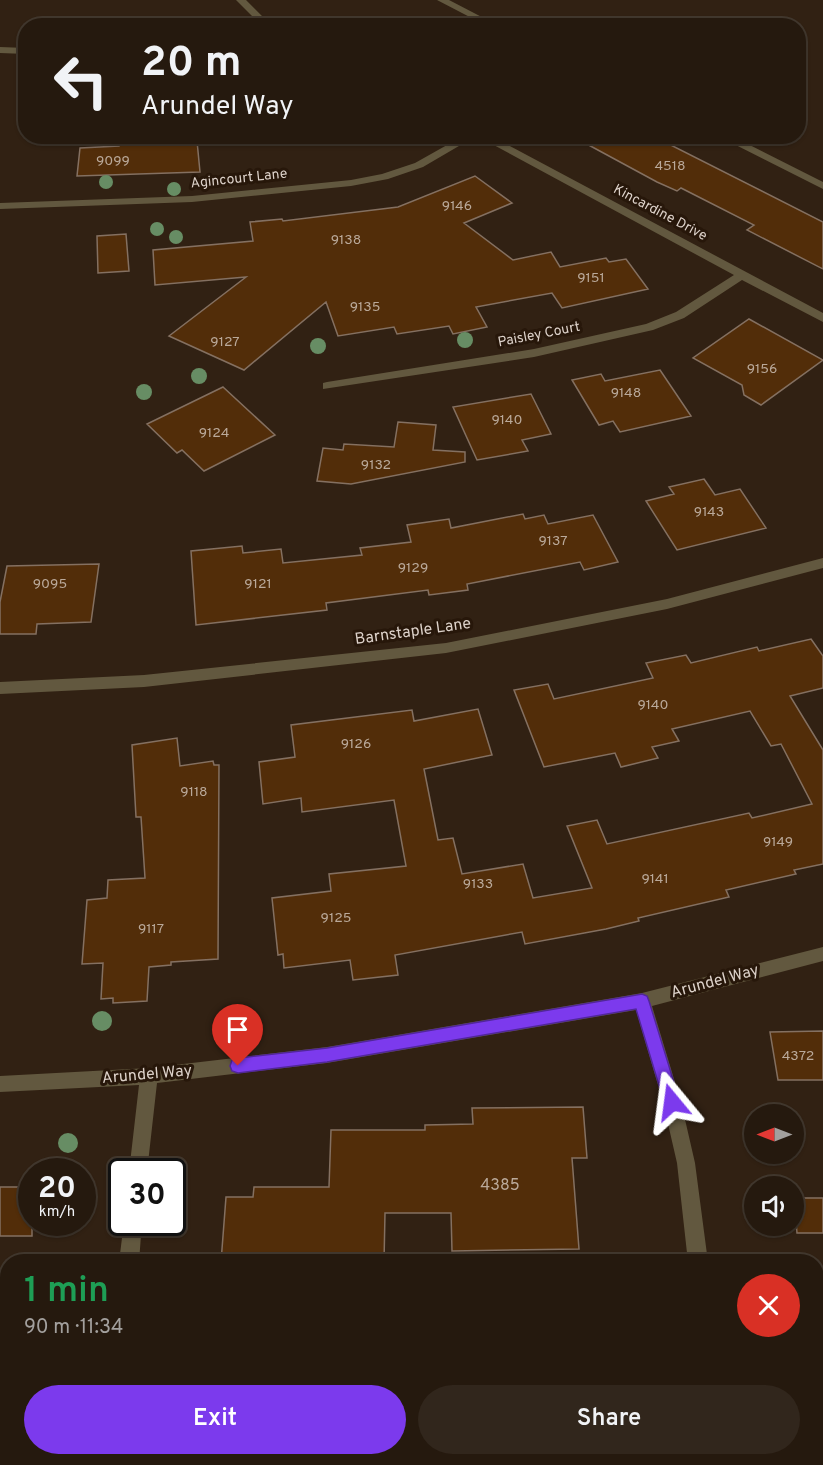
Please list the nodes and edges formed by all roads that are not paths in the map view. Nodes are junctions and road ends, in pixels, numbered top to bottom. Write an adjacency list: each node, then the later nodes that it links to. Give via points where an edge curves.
1 (241, 0): 3 (street)
2 (442, 0): 4 (street)
3 (259, 18)
4 (479, 18)
5 (0, 50): 6 (street)
6 (18, 51)
7 (457, 144): 11 (street, Agincourt Lane, via 419,165 351,183 192,200)
8 (497, 144): 12 (street, Kincardine Drive)
9 (739, 144): 10 (street)
10 (823, 186)
11 (0, 206)
12 (743, 274): 13 (street, Kincardine Drive); 14 (street, Paisley Court, via 680,315 649,327 534,353)
13 (823, 318)
14 (327, 386)
15 (823, 563): 16 (street, Barnstaple Lane, via 667,604 446,648 144,681)
16 (0, 688)
17 (823, 954): 18 (street, Arundel Way)
18 (642, 1001): 19 (street, Arundel Way, via 327,1055); 24 (street, via 686,1163)
19 (149, 1076): 20 (street, Arundel Way); 21 (street)
20 (0, 1084)
21 (140, 1158)
22 (132, 1236): 23 (street)
23 (130, 1254)
24 (697, 1254)

